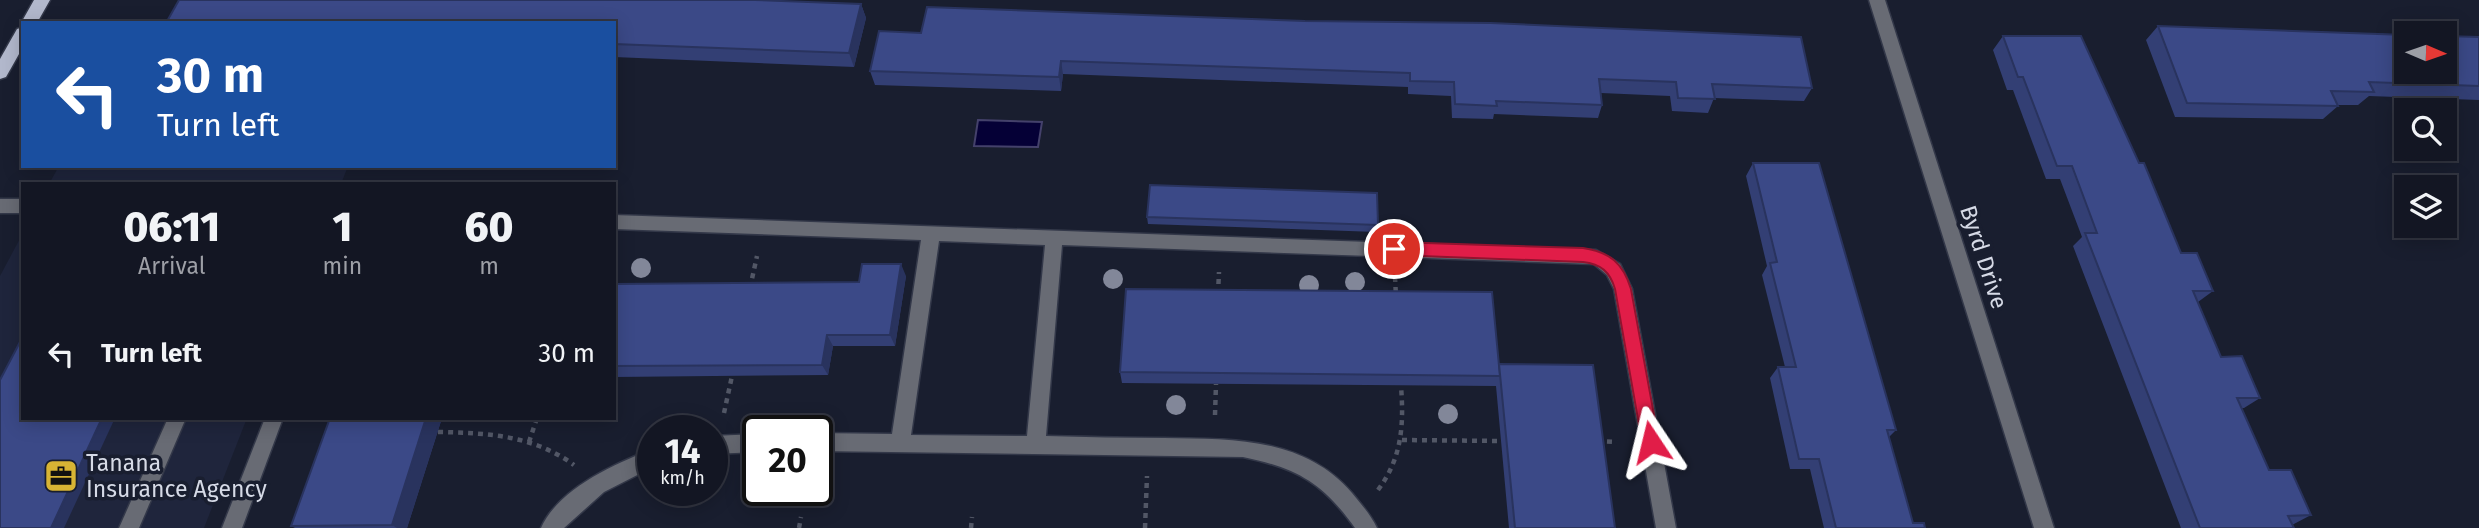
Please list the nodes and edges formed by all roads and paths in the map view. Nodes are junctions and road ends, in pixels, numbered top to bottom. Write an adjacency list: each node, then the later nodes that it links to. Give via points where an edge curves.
1 (42, 0): 3 (main road)
2 (1877, 0): 48 (street, Byrd Drive)
3 (30, 21)
4 (21, 36): 5 (main road)
5 (0, 73)
6 (0, 206): 7 (street)
7 (21, 206)
8 (616, 222): 9 (street)
9 (931, 233): 10 (street); 32 (street)
10 (1054, 237): 33 (street); 47 (street, via 1596,257 1618,274 1623,289)
11 (758, 248): 14 (path)
12 (1219, 267): 15 (path)
13 (1395, 276): 16 (path)
14 (749, 294)
15 (1218, 301)
16 (1396, 303)
17 (732, 376): 20 (path)
18 (1216, 384): 21 (path)
19 (1401, 386): 26 (path)
20 (724, 415)
21 (1215, 415)
22 (176, 420): 40 (street)
23 (273, 420): 41 (street)
24 (536, 420): 28 (path)
25 (438, 432): 28 (path, via 476,432)
26 (1402, 440): 30 (path); 37 (path, via 1397,462)
27 (1596, 441): 31 (path)
28 (529, 442): 35 (path, via 566,458)
29 (833, 442): 32 (street)
30 (1502, 442)
31 (1617, 442)
32 (900, 444): 33 (street)
33 (1036, 446): 46 (street, via 1201,446 1284,455 1314,470 1342,494)
34 (637, 464): 42 (street, via 593,487)
35 (579, 470)
36 (1147, 476): 45 (path)
37 (1376, 492)
38 (801, 517): 43 (path)
39 (972, 517): 44 (path)
40 (129, 528)
41 (232, 528)
42 (551, 528)
43 (799, 528)
44 (971, 528)
45 (1145, 528)
46 (1367, 528)
47 (1666, 528)
48 (2044, 528)

